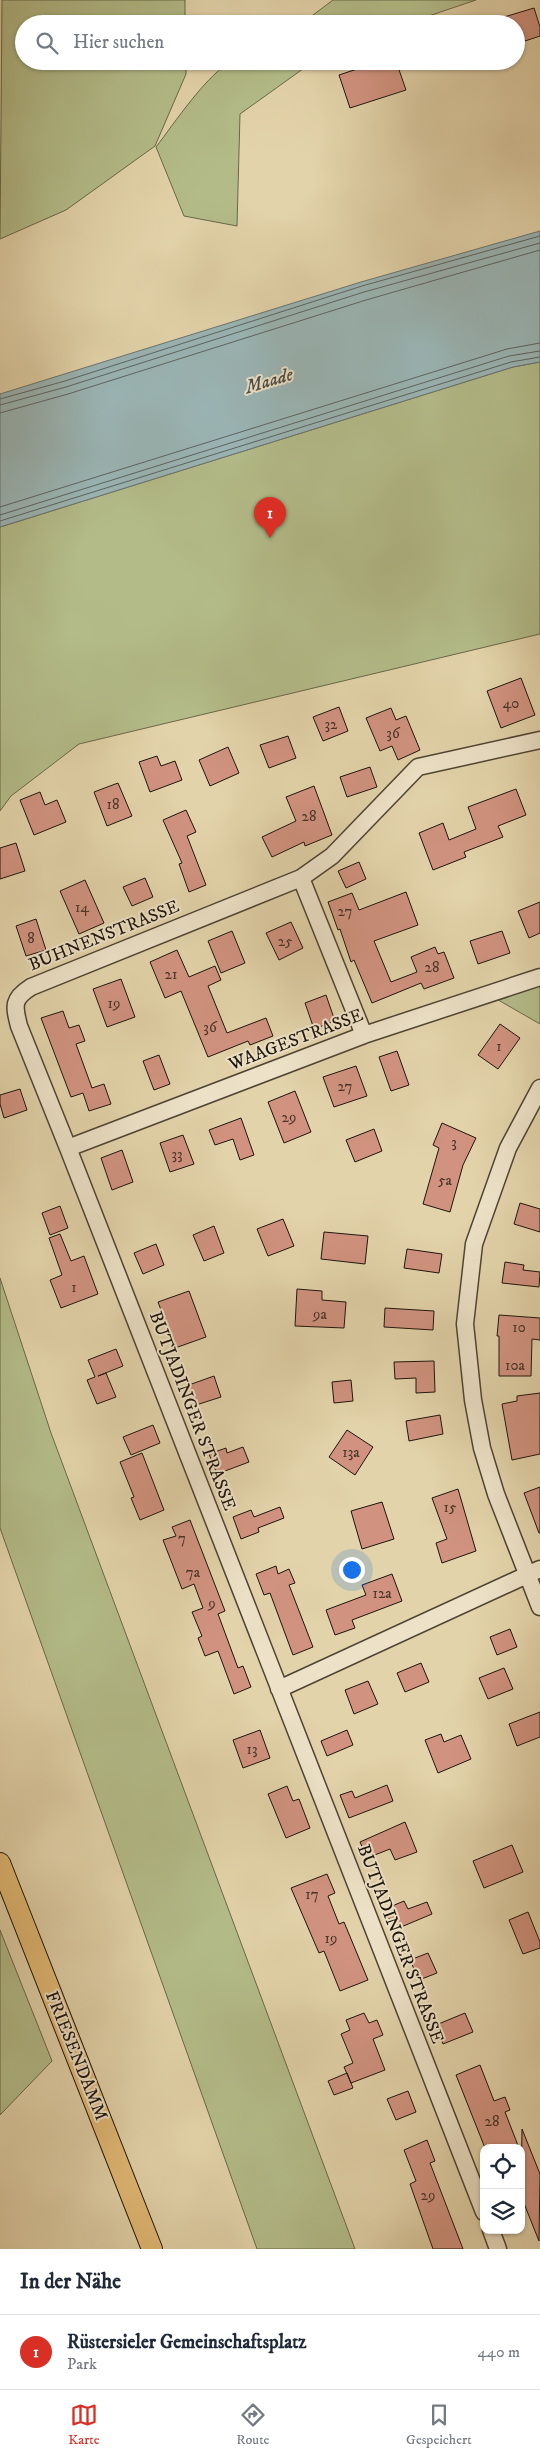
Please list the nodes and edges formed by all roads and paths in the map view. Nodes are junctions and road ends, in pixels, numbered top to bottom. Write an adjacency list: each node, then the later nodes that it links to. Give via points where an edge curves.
1 (540, 740): 2 (street, BUHNENSTRASSE, via 418,767 332,856)
2 (301, 878): 4 (street); 6 (street, BUHNENSTRASSE, via 20,994 14,1006 18,1026)
3 (540, 977): 4 (street, WAAGESTRASSE)
4 (364, 1035): 6 (street, WAAGESTRASSE)
5 (540, 1088): 7 (street, via 508,1148 474,1244 465,1324 482,1448)
6 (68, 1148): 9 (street, BUTJADINGER STRASSE)
7 (533, 1572): 8 (street); 9 (street)
8 (540, 1608)
9 (278, 1689): 11 (street, BUTJADINGER STRASSE)
10 (0, 1863): 13 (main road, FRIESENDAMM)
11 (480, 2202)
12 (492, 2234): 14 (street)
13 (152, 2249)
14 (498, 2249)

